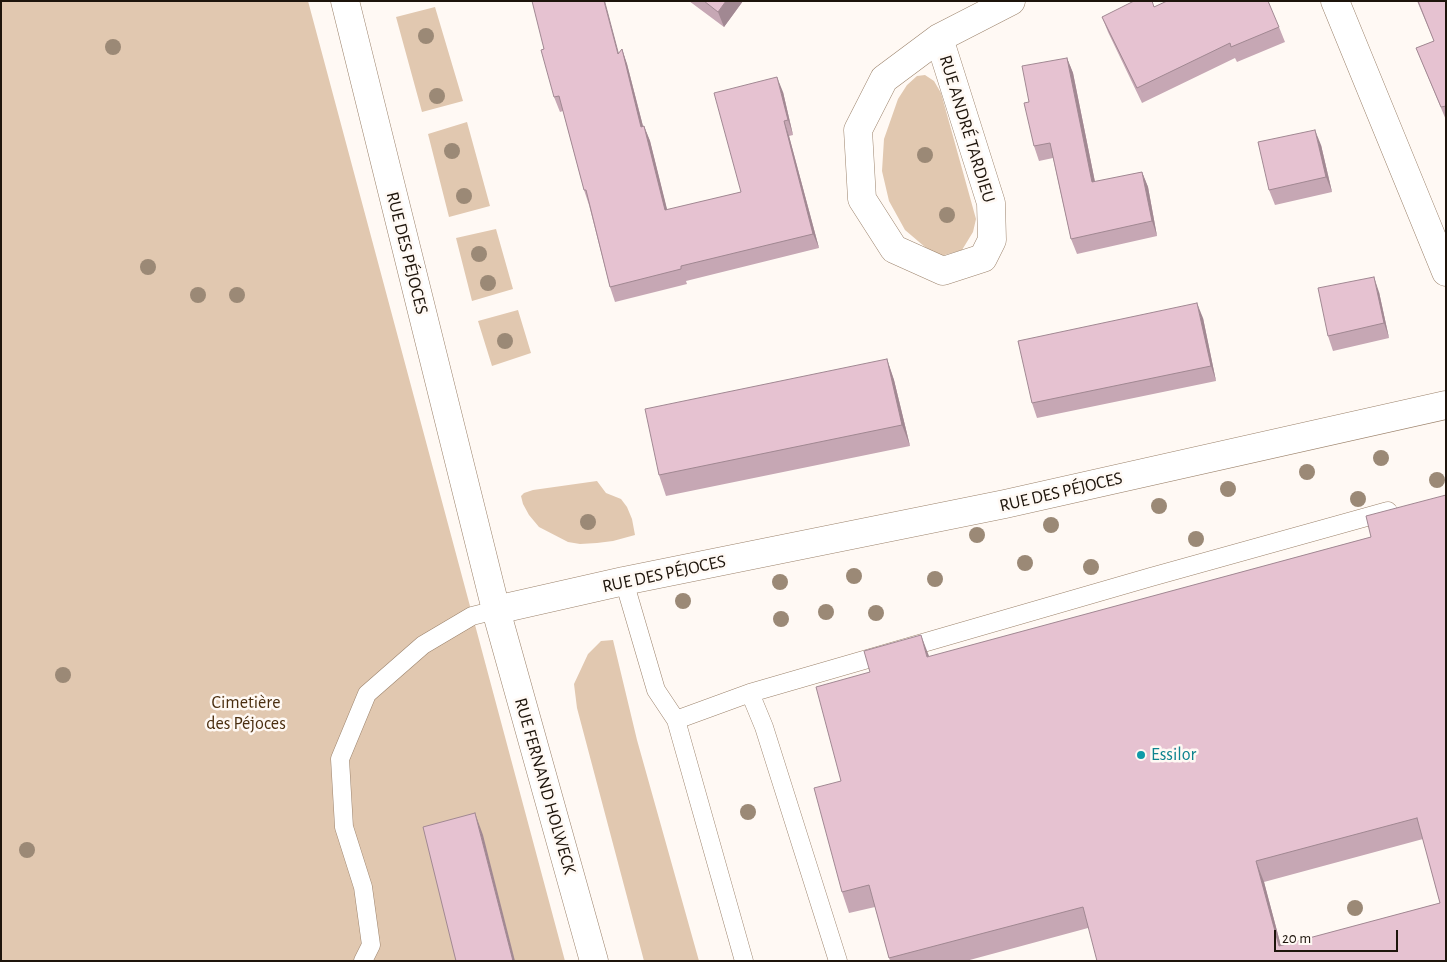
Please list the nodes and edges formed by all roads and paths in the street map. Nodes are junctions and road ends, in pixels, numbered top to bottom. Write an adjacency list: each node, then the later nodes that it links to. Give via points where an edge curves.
1 (345, 1): 9 (street, RUE DES PÉJOCES)
2 (1011, 1): 4 (street, RUE ANDRÉ TARDIEU)
3 (1335, 1): 5 (street)
4 (939, 38): 4 (street, RUE ANDRÉ TARDIEU, via 884,79 858,130 862,199 894,249 942,271 983,258 992,240 992,231 991,203)
5 (1446, 272)
6 (1446, 405): 8 (street, RUE DES PÉJOCES, via 1005,504)
7 (1405, 506): 10 (lane)
8 (624, 581): 9 (street, RUE DES PÉJOCES); 11 (lane, via 656,690)
9 (496, 610): 12 (lane, via 472,616 423,644 367,694 340,759 344,827 363,887 370,945); 13 (street, RUE FERNAND HOLWECK)
10 (750, 693): 11 (lane); 15 (lane, via 764,727)
11 (676, 720): 14 (lane)
12 (363, 961)
13 (594, 961)
14 (744, 961)
15 (838, 961)

